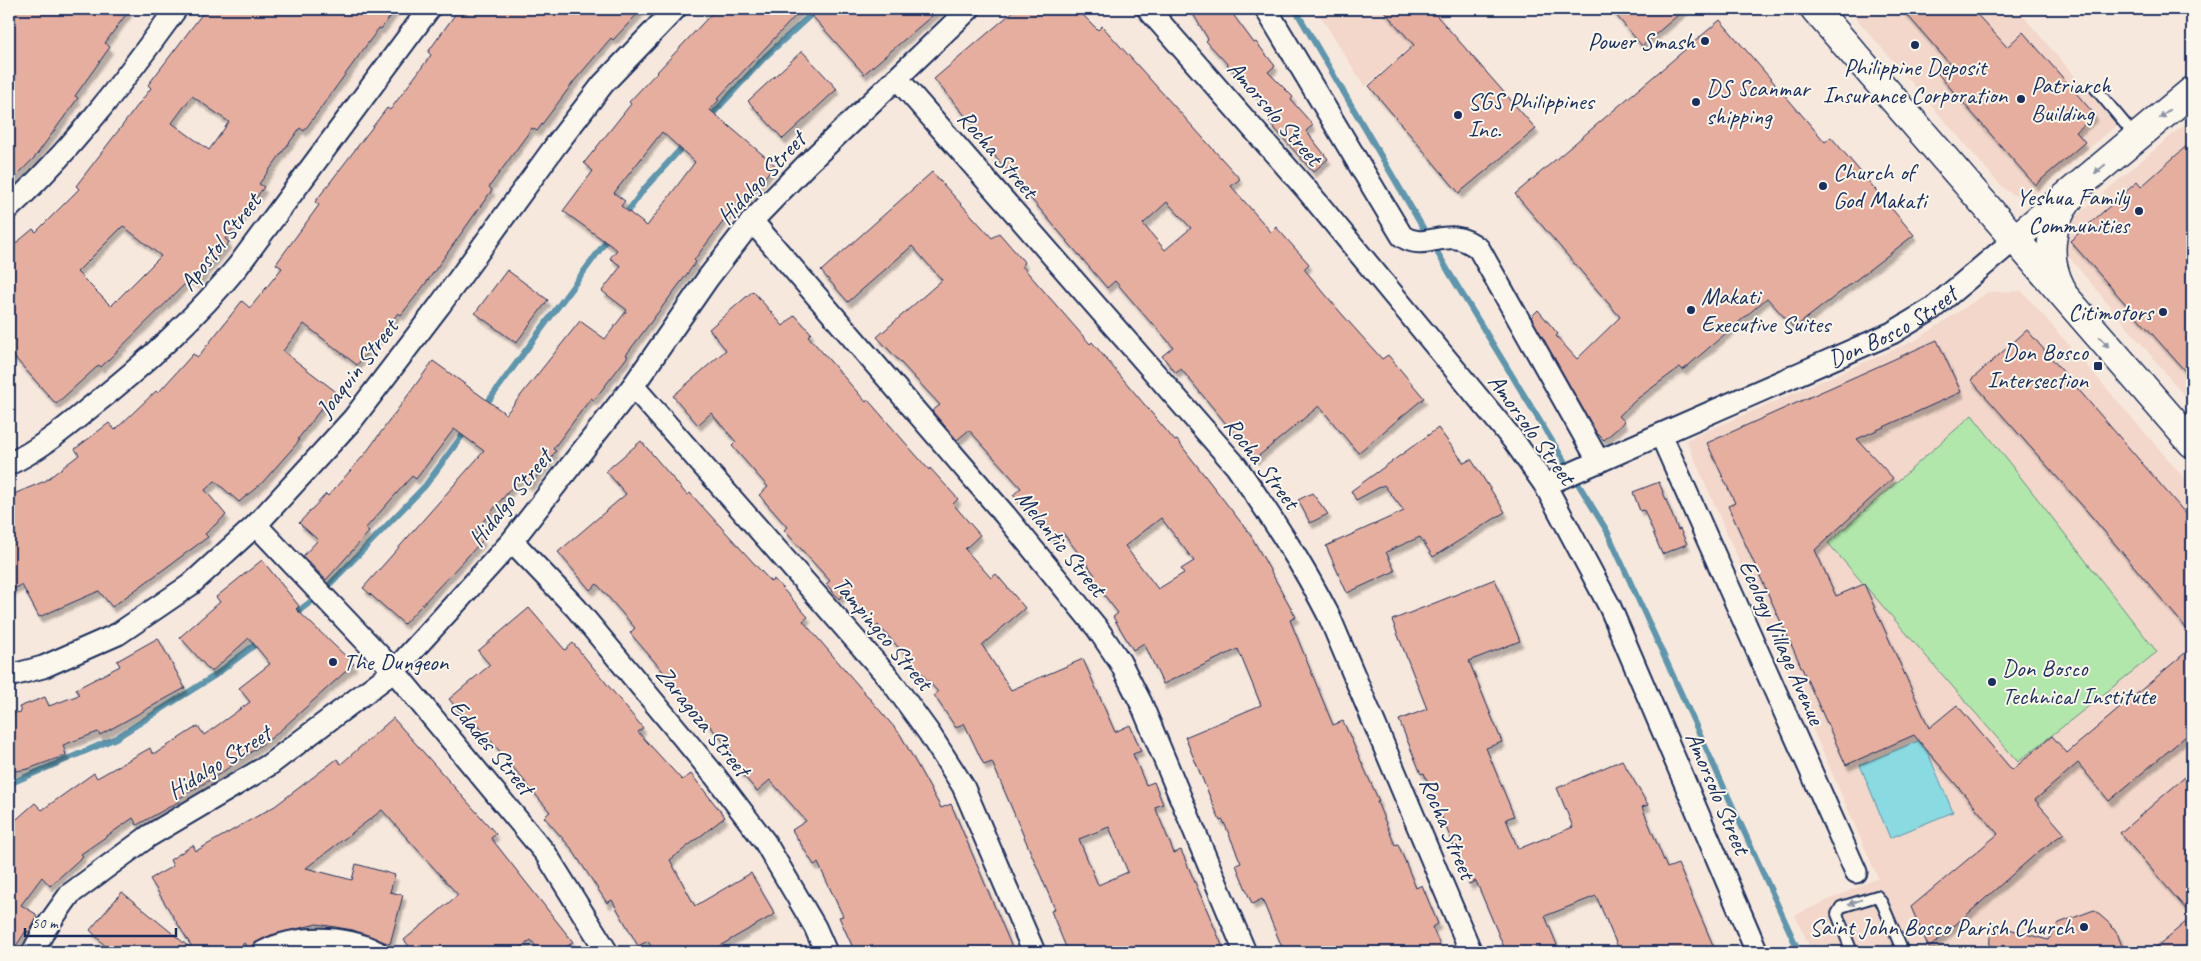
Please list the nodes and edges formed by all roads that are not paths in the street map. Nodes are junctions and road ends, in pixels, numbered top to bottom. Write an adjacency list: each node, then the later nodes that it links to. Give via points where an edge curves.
1 (176, 9): 13 (street, via 81,132)
2 (429, 9): 21 (street, Apostol Street, via 210,300 149,361 59,433)
3 (675, 9): 23 (street, Joaquin Street, via 603,84 353,419)
4 (969, 9): 8 (street, Hidalgo Street)
5 (1148, 9): 22 (street, Amorsolo Street, via 1312,197 1514,441)
6 (1266, 9): 20 (street, via 1402,236 1417,242 1454,236 1479,249)
7 (1815, 9): 15 (main road)
8 (897, 78): 14 (street, Hidalgo Street); 35 (street, Rocha Street, via 1236,466 1269,513 1329,616)
9 (2095, 88): 11 (lane)
10 (2192, 91): 11 (main road, Don Bosco Street, one-way to 11)
11 (2137, 138): 12 (main road, Don Bosco Street, one-way to 12)
12 (2076, 190): 15 (main road, Don Bosco Street); 16 (main road, via 2055,223 2051,242 2052,262)
13 (9, 208)
14 (752, 220): 17 (street, Hidalgo Street); 34 (street, Melantic Street, via 1005,515 1097,628 1120,662 1142,703)
15 (2015, 239): 16 (main road); 18 (street, Don Bosco Street, via 1932,309 1892,333)
16 (2066, 298): 19 (main road, one-way to 19)
17 (633, 386): 24 (street, Hidalgo Street); 33 (street, Tampingco Street, via 889,678 930,733 963,786)
18 (1661, 435): 20 (street, Don Bosco Street); 27 (street, Ecology Village Avenue)
19 (2192, 443)
20 (1599, 462): 22 (street, Don Bosco Street)
21 (9, 464)
22 (1544, 485): 36 (street, Amorsolo Street, via 1610,607)
23 (256, 525): 25 (street, Edades Street); 26 (street, Joaquin Street, via 190,585 118,634 43,667)
24 (512, 541): 25 (street, Hidalgo Street); 32 (street, Zaragoza Street, via 576,608 760,834 815,927)
25 (394, 671): 28 (street, Hidalgo Street, via 269,765 149,836 84,883 70,894); 31 (street, Edades Street, via 546,854)
26 (9, 676)
27 (1856, 872)
28 (33, 952)
29 (263, 952): 30 (street, via 320,938 364,946)
30 (377, 952)
31 (607, 952)
32 (826, 952)
33 (1034, 952)
34 (1245, 952)
35 (1471, 952)
36 (1756, 952)
37 (1852, 952): 38 (lane, one-way to 37, via 1877,896 1841,907 1837,914)
38 (1903, 952)

